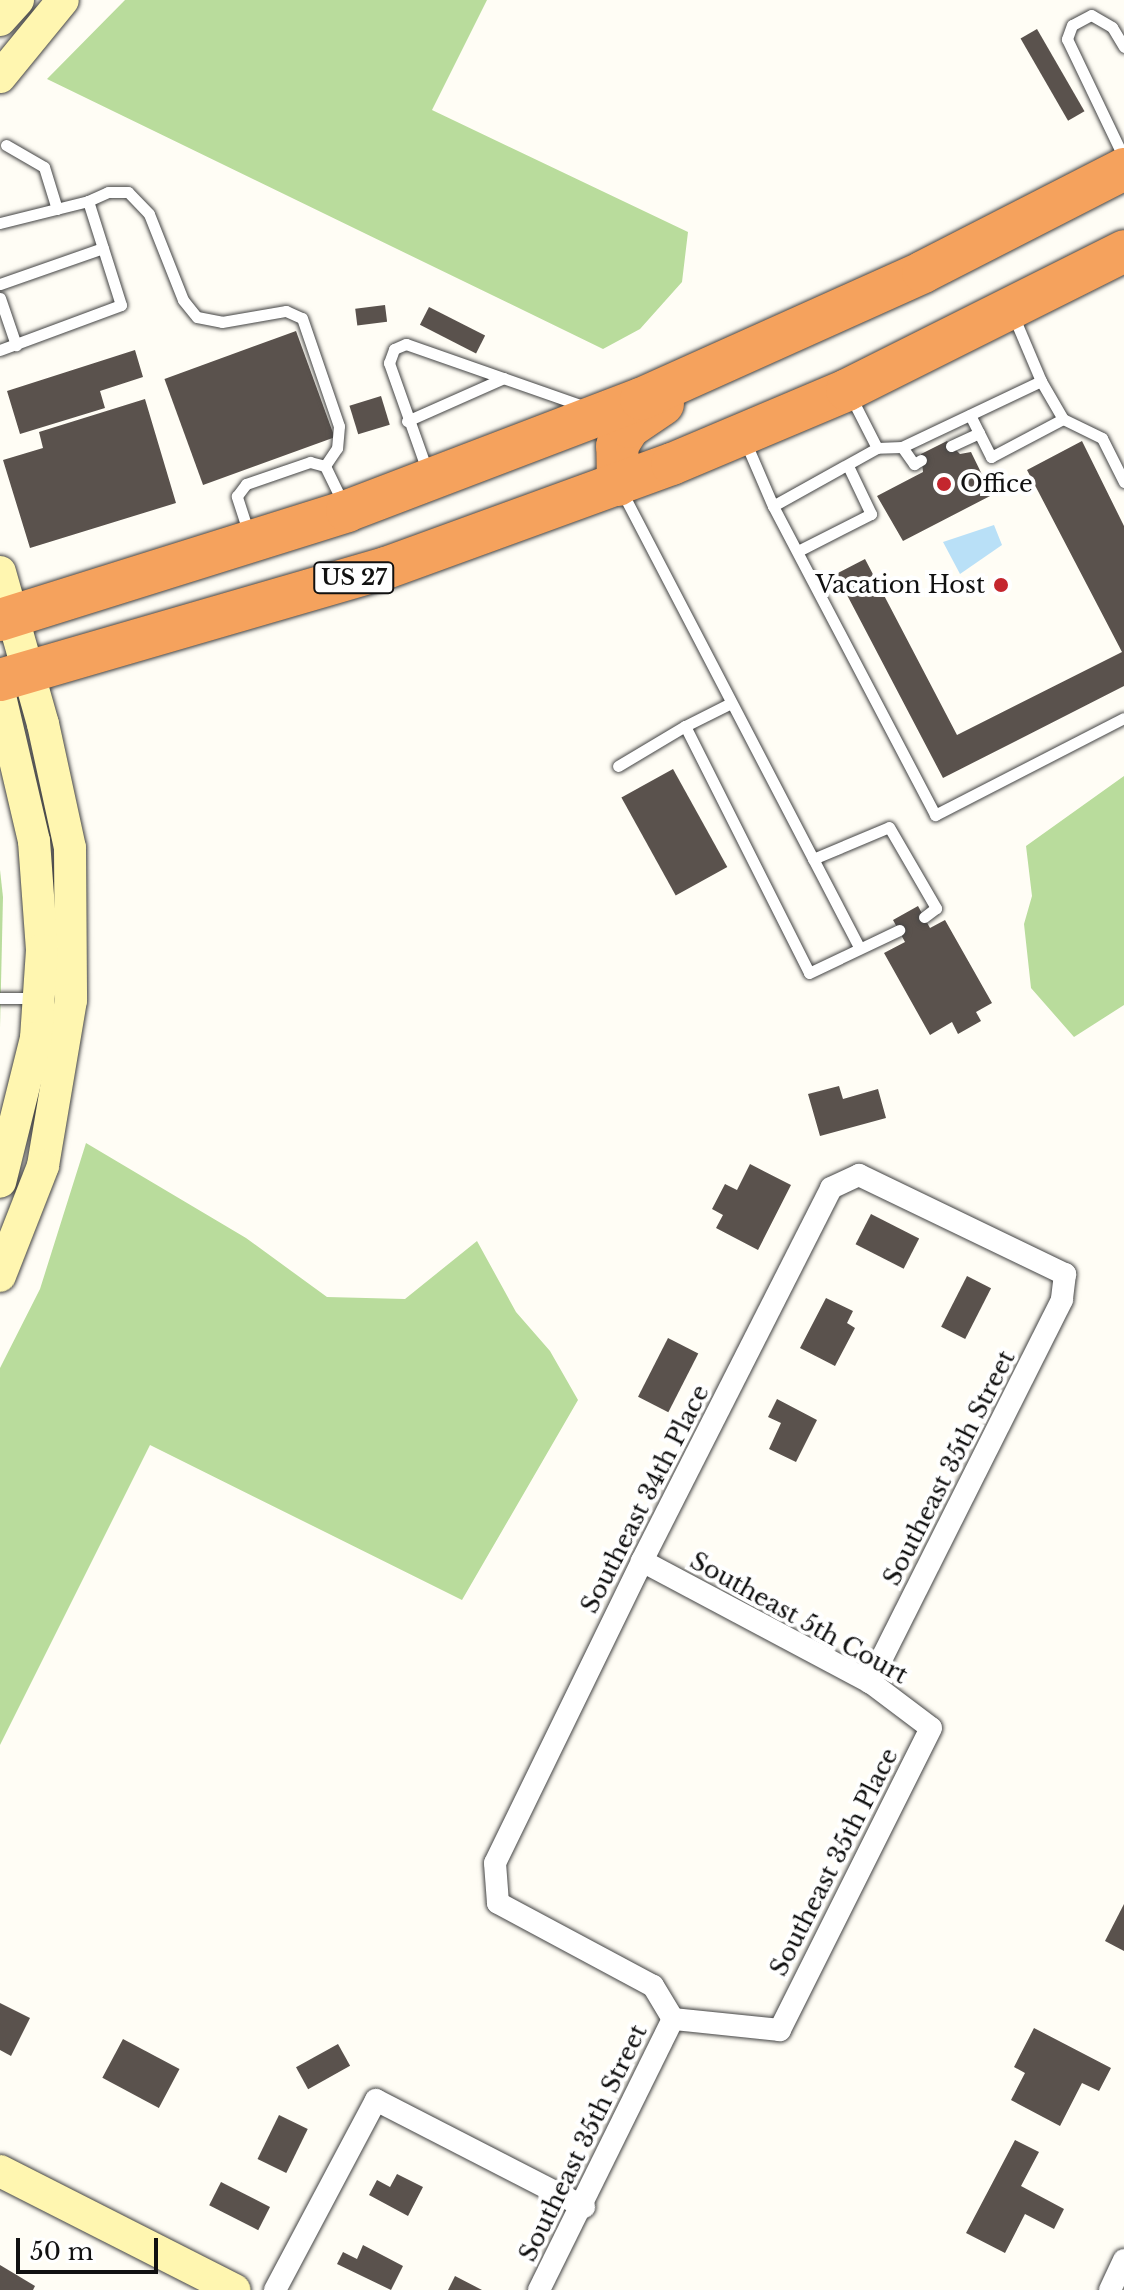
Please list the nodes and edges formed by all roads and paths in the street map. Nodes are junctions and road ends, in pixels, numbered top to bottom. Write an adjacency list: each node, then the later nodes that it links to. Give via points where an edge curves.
1 (18, 0): 3 (main road)
2 (63, 0): 5 (main road)
3 (0, 20)
4 (1124, 47): 7 (lane, via 1112,27 1091,15 1072,25 1067,39)
5 (0, 77)
6 (6, 145): 10 (lane, via 44,167)
7 (1124, 158)
8 (1124, 169): 18 (highway)
9 (88, 201): 10 (lane); 12 (lane); 33 (lane, via 108,192 128,192 149,214 183,300 197,317 222,322 286,311 302,318 339,426 337,448)
10 (57, 209): 11 (lane)
11 (0, 223)
12 (103, 248): 14 (lane); 17 (lane, via 121,305)
13 (1124, 251): 16 (highway, US 27)
14 (0, 284)
15 (0, 298): 17 (lane)
16 (1011, 310): 21 (lane); 22 (highway, US 27)
17 (16, 345): 19 (lane)
18 (763, 346): 23 (highway); 37 (highway, via 717,381 656,407 629,427 617,446)
19 (0, 350)
20 (504, 378): 23 (lane); 26 (lane); 26 (lane, via 406,344 394,349 389,363)
21 (1041, 381): 24 (lane); 25 (lane)
22 (847, 390): 28 (highway, US 27); 31 (lane)
23 (604, 414): 35 (highway)
24 (970, 415): 27 (lane); 30 (lane)
25 (1063, 419): 27 (lane, via 991,457); 36 (lane, via 1102,438)
26 (407, 421): 35 (lane)
27 (979, 433): 29 (lane)
28 (742, 435): 37 (highway, US 27); 38 (lane)
29 (951, 446)
30 (902, 447): 31 (lane); 32 (lane, via 914,464)
31 (877, 448): 34 (lane)
32 (921, 460)
33 (325, 466): 39 (lane); 40 (lane, via 310,462 246,484 237,496)
34 (848, 466): 38 (lane); 41 (lane, via 871,514)
35 (431, 481): 39 (highway)
36 (1124, 482)
37 (618, 485): 44 (highway, US 27, via 372,573); 45 (lane)
38 (773, 506): 41 (lane)
39 (347, 511): 40 (highway)
40 (252, 542): 43 (highway)
41 (798, 551): 46 (lane, via 935,815)
42 (0, 572): 43 (main road)
43 (6, 618): 44 (main road)
44 (10, 683): 54 (main road, via 34,841 42,950); 57 (main road, via 70,848 71,1000 43,1166)
45 (731, 703): 47 (lane); 49 (lane)
46 (1124, 718)
47 (685, 726): 48 (lane); 52 (lane, via 809,973)
48 (618, 766)
49 (813, 859): 50 (lane, via 889,827 936,908); 52 (lane)
50 (924, 917)
51 (899, 930): 52 (lane)
52 (859, 947)
53 (0, 998): 54 (lane)
54 (39, 998): 56 (main road, via 36,1038)
55 (859, 1175): 58 (street, Southeast 34th Place, via 831,1188); 59 (street, Southeast 35th Street, via 1065,1274 1062,1300)
56 (0, 1182)
57 (0, 1276)
58 (642, 1561): 59 (street, Southeast 5th Court); 61 (street, Southeast 34th Place, via 495,1863 498,1903 653,1986)
59 (870, 1682): 60 (street, Southeast 5th Court)
60 (927, 1725): 61 (street, Southeast 35th Place, via 780,2030)
61 (673, 2019): 63 (street, Southeast 35th Street)
62 (0, 2171): 65 (main road)
63 (584, 2207): 66 (street, via 376,2100); 67 (street, Southeast 35th Street)
64 (1124, 2260): 68 (street)
65 (235, 2290)
66 (275, 2290)
67 (539, 2290)
68 (1110, 2290)

